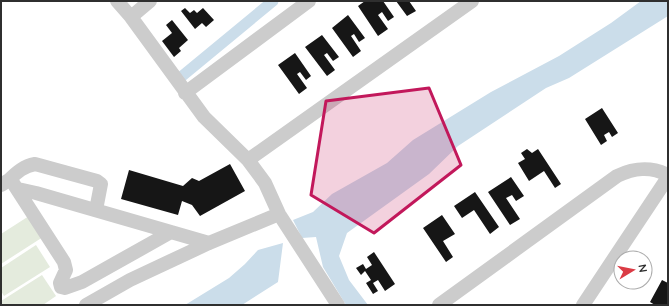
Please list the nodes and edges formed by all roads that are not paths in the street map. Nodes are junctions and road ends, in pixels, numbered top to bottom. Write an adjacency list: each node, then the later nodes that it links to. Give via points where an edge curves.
1 (117, 1): 5 (street)
2 (150, 1): 5 (street)
3 (309, 1): 6 (street)
4 (472, 1): 7 (street)
5 (131, 17): 6 (street)
6 (185, 93): 7 (street, via 204,117)
7 (248, 160): 11 (street, via 265,183)
8 (668, 176): 17 (street, via 657,170 644,168 616,176); 18 (street)
9 (9, 185): 10 (street); 10 (street, via 19,170 35,164 97,181 102,184 102,190); 14 (street, via 64,262 66,270 61,278 61,286 70,288)
10 (96, 210): 12 (street)
11 (279, 214): 13 (street); 16 (street)
12 (171, 232): 13 (street); 14 (street)
13 (209, 243): 15 (street, via 130,280)
14 (82, 282): 15 (street)
15 (89, 303)
16 (338, 305)
17 (439, 305)
18 (583, 305)

